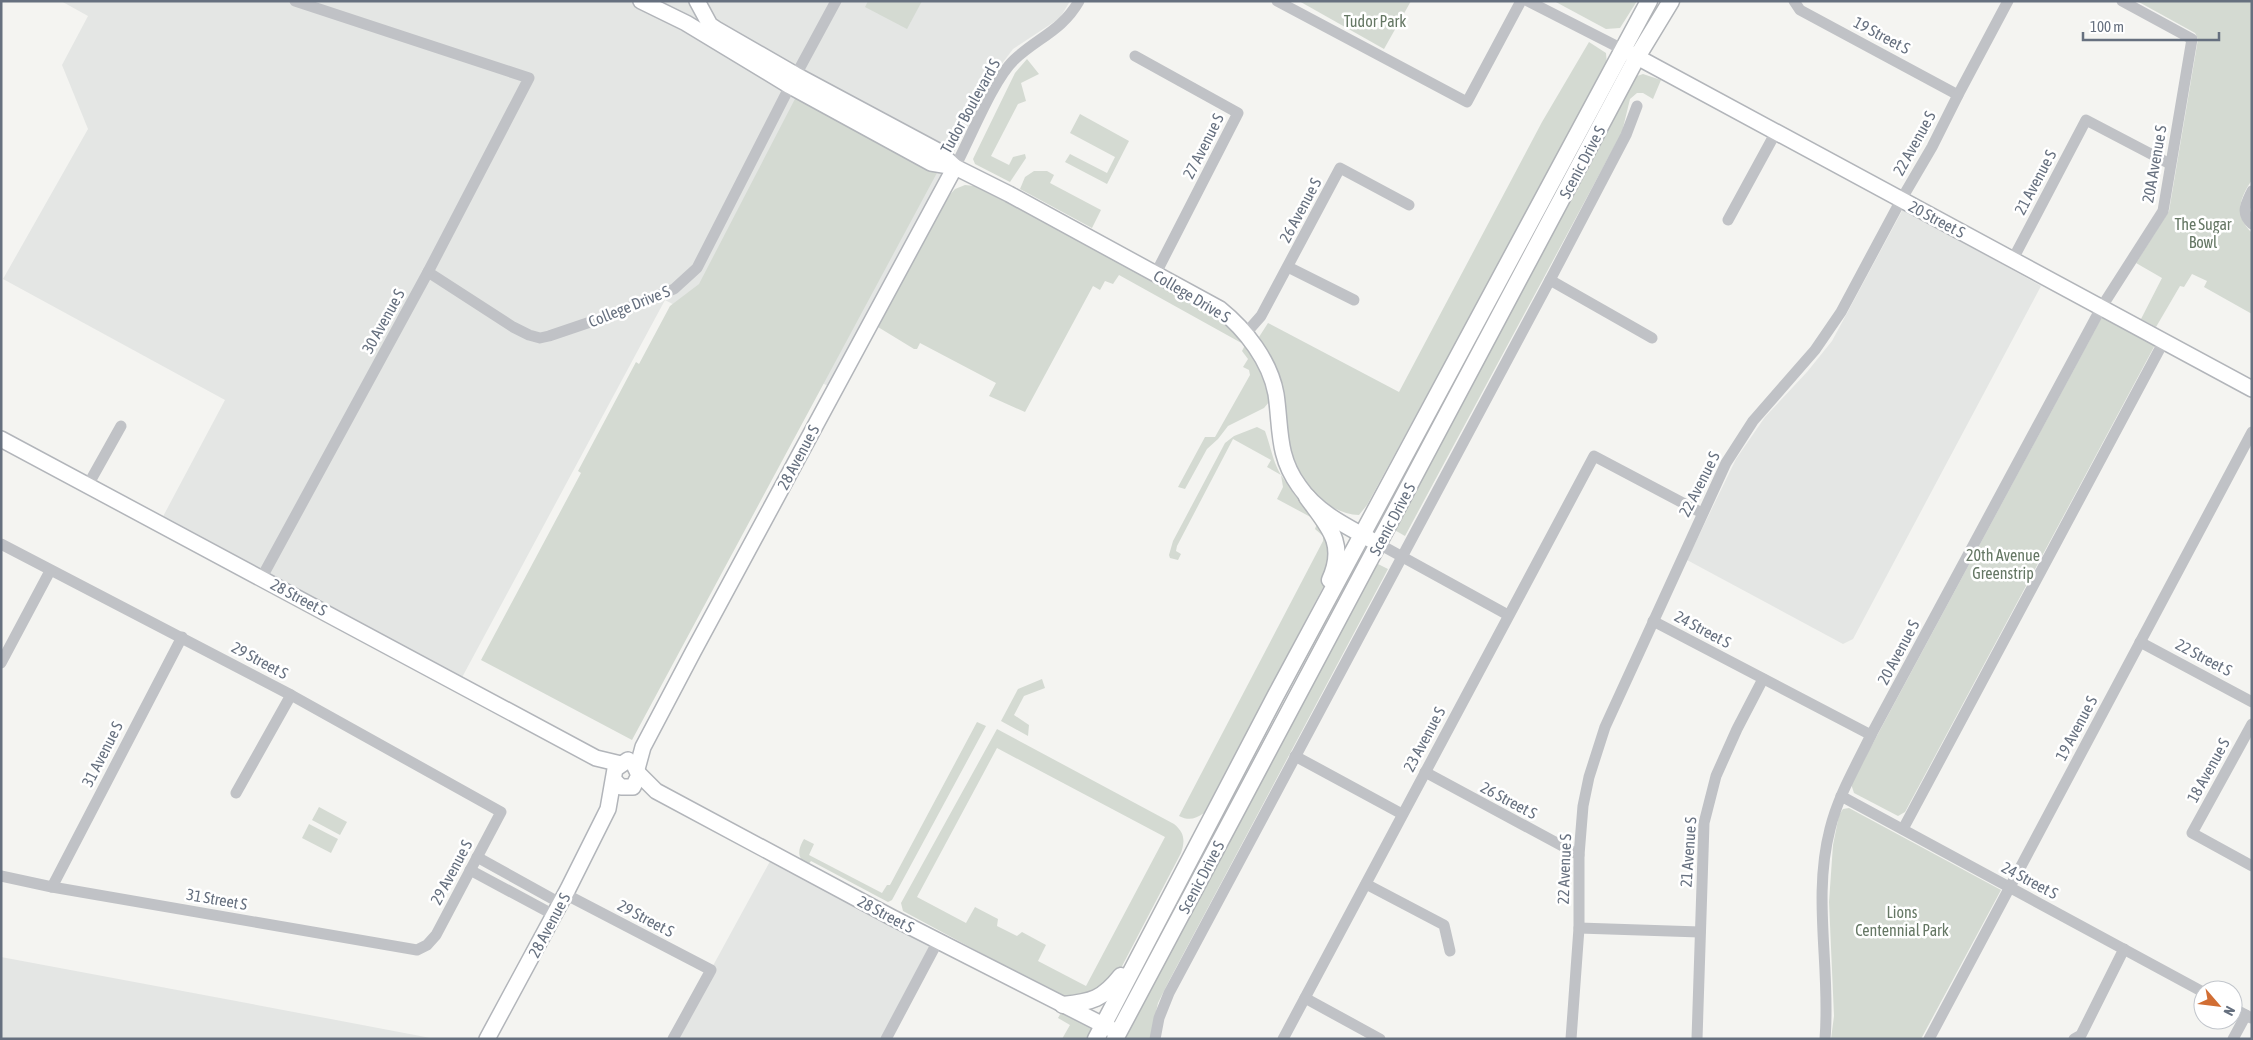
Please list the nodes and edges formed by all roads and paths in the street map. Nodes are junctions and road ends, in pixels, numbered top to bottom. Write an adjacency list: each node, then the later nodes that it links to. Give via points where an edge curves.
1 (295, 1): 31 (street, 30 Avenue S, via 529,78)
2 (641, 1): 14 (street, College Drive S)
3 (836, 1): 18 (street, College Drive S)
4 (1079, 1): 23 (street, Tudor Boulevard S, via 1065,22 1014,60 1003,74)
5 (1278, 1): 6 (street, via 1467,102)
6 (1521, 1)
7 (1528, 1): 15 (street)
8 (1649, 1): 15 (main road, Scenic Drive S)
9 (1671, 1): 17 (main road, Scenic Drive S)
10 (1794, 1): 19 (street, 19 Street S, via 1800,10)
11 (2008, 1): 19 (street, 22 Avenue S)
12 (2122, 1): 22 (street, 20A Avenue S, via 2192,39)
13 (698, 4): 14 (street); 18 (street, College Drive S, via 710,25)
14 (686, 23): 18 (street, College Drive S)
15 (1622, 49): 17 (street, 20 Street S); 46 (main road, Scenic Drive S)
16 (1135, 56): 32 (street, 27 Avenue S, via 1238,113)
17 (1637, 58): 21 (street, 20 Street S); 48 (main road, Scenic Drive S)
18 (793, 80): 23 (street, College Drive S, via 931,163); 31 (street, College Drive S, via 697,268 674,289 608,316 540,338 513,327)
19 (1958, 95): 25 (street, 22 Avenue S)
20 (1637, 106): 33 (street, Scenic Drive S, via 1626,135)
21 (1776, 132): 25 (street, 20 Street S); 27 (street)
22 (2170, 164): 29 (street, 21 Avenue S, via 2086,120); 35 (street, 20A Avenue S, via 2163,212)
23 (955, 167): 32 (street, College Drive S); 65 (street, 28 Avenue S)
24 (2252, 191): 28 (street, via 2244,210)
25 (1901, 200): 29 (street, 20 Street S); 45 (street, 22 Avenue S, via 1841,312 1815,350 1753,421 1726,463)
26 (1409, 205): 30 (street, 26 Avenue S, via 1340,168)
27 (1728, 220)
28 (2252, 224)
29 (2013, 259): 35 (street, 20 Street S)
30 (1288, 267): 34 (street); 36 (street, 26 Avenue S, via 1261,316)
31 (428, 272): 51 (street, 30 Avenue S)
32 (1156, 273): 36 (street, College Drive S, via 1220,310)
33 (1550, 280): 37 (street); 49 (street, Scenic Drive S)
34 (1354, 300)
35 (2101, 308): 38 (street, 20 Street S); 62 (street, 20 Avenue S)
36 (1246, 333): 44 (street, College Drive S, via 1276,393 1284,458)
37 (1652, 338)
38 (2164, 341): 39 (street, 20 Street S); 70 (street)
39 (2252, 389)
40 (121, 426): 43 (street)
41 (2252, 432): 55 (street, 19 Avenue S)
42 (1, 439): 43 (street, 28 Street S)
43 (88, 486): 51 (street, 28 Street S)
44 (1307, 497): 46 (street, College Drive S, via 1336,520); 59 (main road, via 1335,538 1338,557)
45 (1702, 513): 52 (street, 23 Avenue S, via 1594,456); 53 (street, 22 Avenue S)
46 (1363, 535): 48 (street, College Drive S); 59 (main road, Scenic Drive S)
47 (1, 544): 50 (street, 29 Street S)
48 (1379, 544): 49 (street); 91 (main road, Scenic Drive S)
49 (1402, 557): 52 (street); 63 (street, Scenic Drive S)
50 (50, 571): 54 (street, 29 Street S); 56 (street)
51 (262, 577): 65 (street, 28 Street S)
52 (1508, 615): 64 (street, 23 Avenue S)
53 (1653, 621): 57 (street, 24 Street S); 71 (street, 22 Avenue S, via 1597,749 1583,806)
54 (182, 637): 58 (street, 29 Street S); 77 (street, 31 Avenue S)
55 (2140, 642): 60 (street, 22 Street S); 78 (street, 19 Avenue S)
56 (1, 663)
57 (1763, 679): 62 (street, 24 Street S); 81 (street, 21 Avenue S, via 1716,776 1704,823)
58 (291, 695): 66 (street); 68 (street, 29 Street S)
59 (1276, 695): 86 (main road, Scenic Drive S)
60 (2252, 702)
61 (2252, 724): 73 (street, 18 Avenue S, via 2192,833)
62 (1871, 735): 67 (street, 20 Avenue S)
63 (1295, 756): 69 (street); 96 (street, Scenic Drive S, via 1169,993)
64 (1425, 772): 69 (street, 23 Avenue S); 71 (street, 26 Street S)
65 (626, 775): 79 (street, 28 Avenue S); 82 (street, 28 Street S)
66 (236, 793)
67 (1841, 796): 70 (street, 24 Street S); 101 (street, 20 Avenue S, via 1830,830 1824,865)
68 (501, 812): 72 (street, 29 Avenue S)
69 (1402, 814): 76 (street, 23 Avenue S)
70 (1903, 829): 78 (street, 24 Street S)
71 (1579, 855): 80 (street, 22 Avenue S)
72 (477, 856): 74 (street, 29 Avenue S); 79 (street, 29 Street S)
73 (2252, 866)
74 (470, 870): 79 (street, 29 Street S); 83 (street, 29 Avenue S, via 436,936)
75 (1, 876): 77 (street, 31 Street S)
76 (1366, 884): 85 (street, via 1444,925); 88 (street, 23 Avenue S)
77 (52, 886): 83 (street, 31 Street S, via 417,950)
78 (2009, 887): 84 (street, 24 Street S); 102 (street, 19 Avenue S)
79 (560, 904): 93 (street, 28 Avenue S); 94 (street, 29 Street S, via 711,970)
80 (1579, 928): 81 (street); 99 (street, 22 Avenue S)
81 (1700, 932): 100 (street, 21 Avenue S)
82 (938, 942): 89 (street, 28 Street S); 95 (street)
83 (427, 945)
84 (2124, 949): 87 (street, 24 Street S); 92 (street)
85 (1450, 951)
86 (1141, 954): 89 (main road, via 1104,995); 91 (main road, Scenic Drive S)
87 (2193, 987)
88 (1304, 998): 97 (street, 23 Avenue S); 98 (street)
89 (1064, 1005): 91 (street, 28 Street S)
90 (2249, 1016): 103 (street)
91 (1108, 1034)
92 (2079, 1037)
93 (487, 1039)
94 (673, 1039)
95 (886, 1039)
96 (1155, 1039)
97 (1283, 1039)
98 (1380, 1039)
99 (1571, 1039)
100 (1697, 1039)
101 (1825, 1039)
102 (1929, 1039)
103 (2233, 1039)

